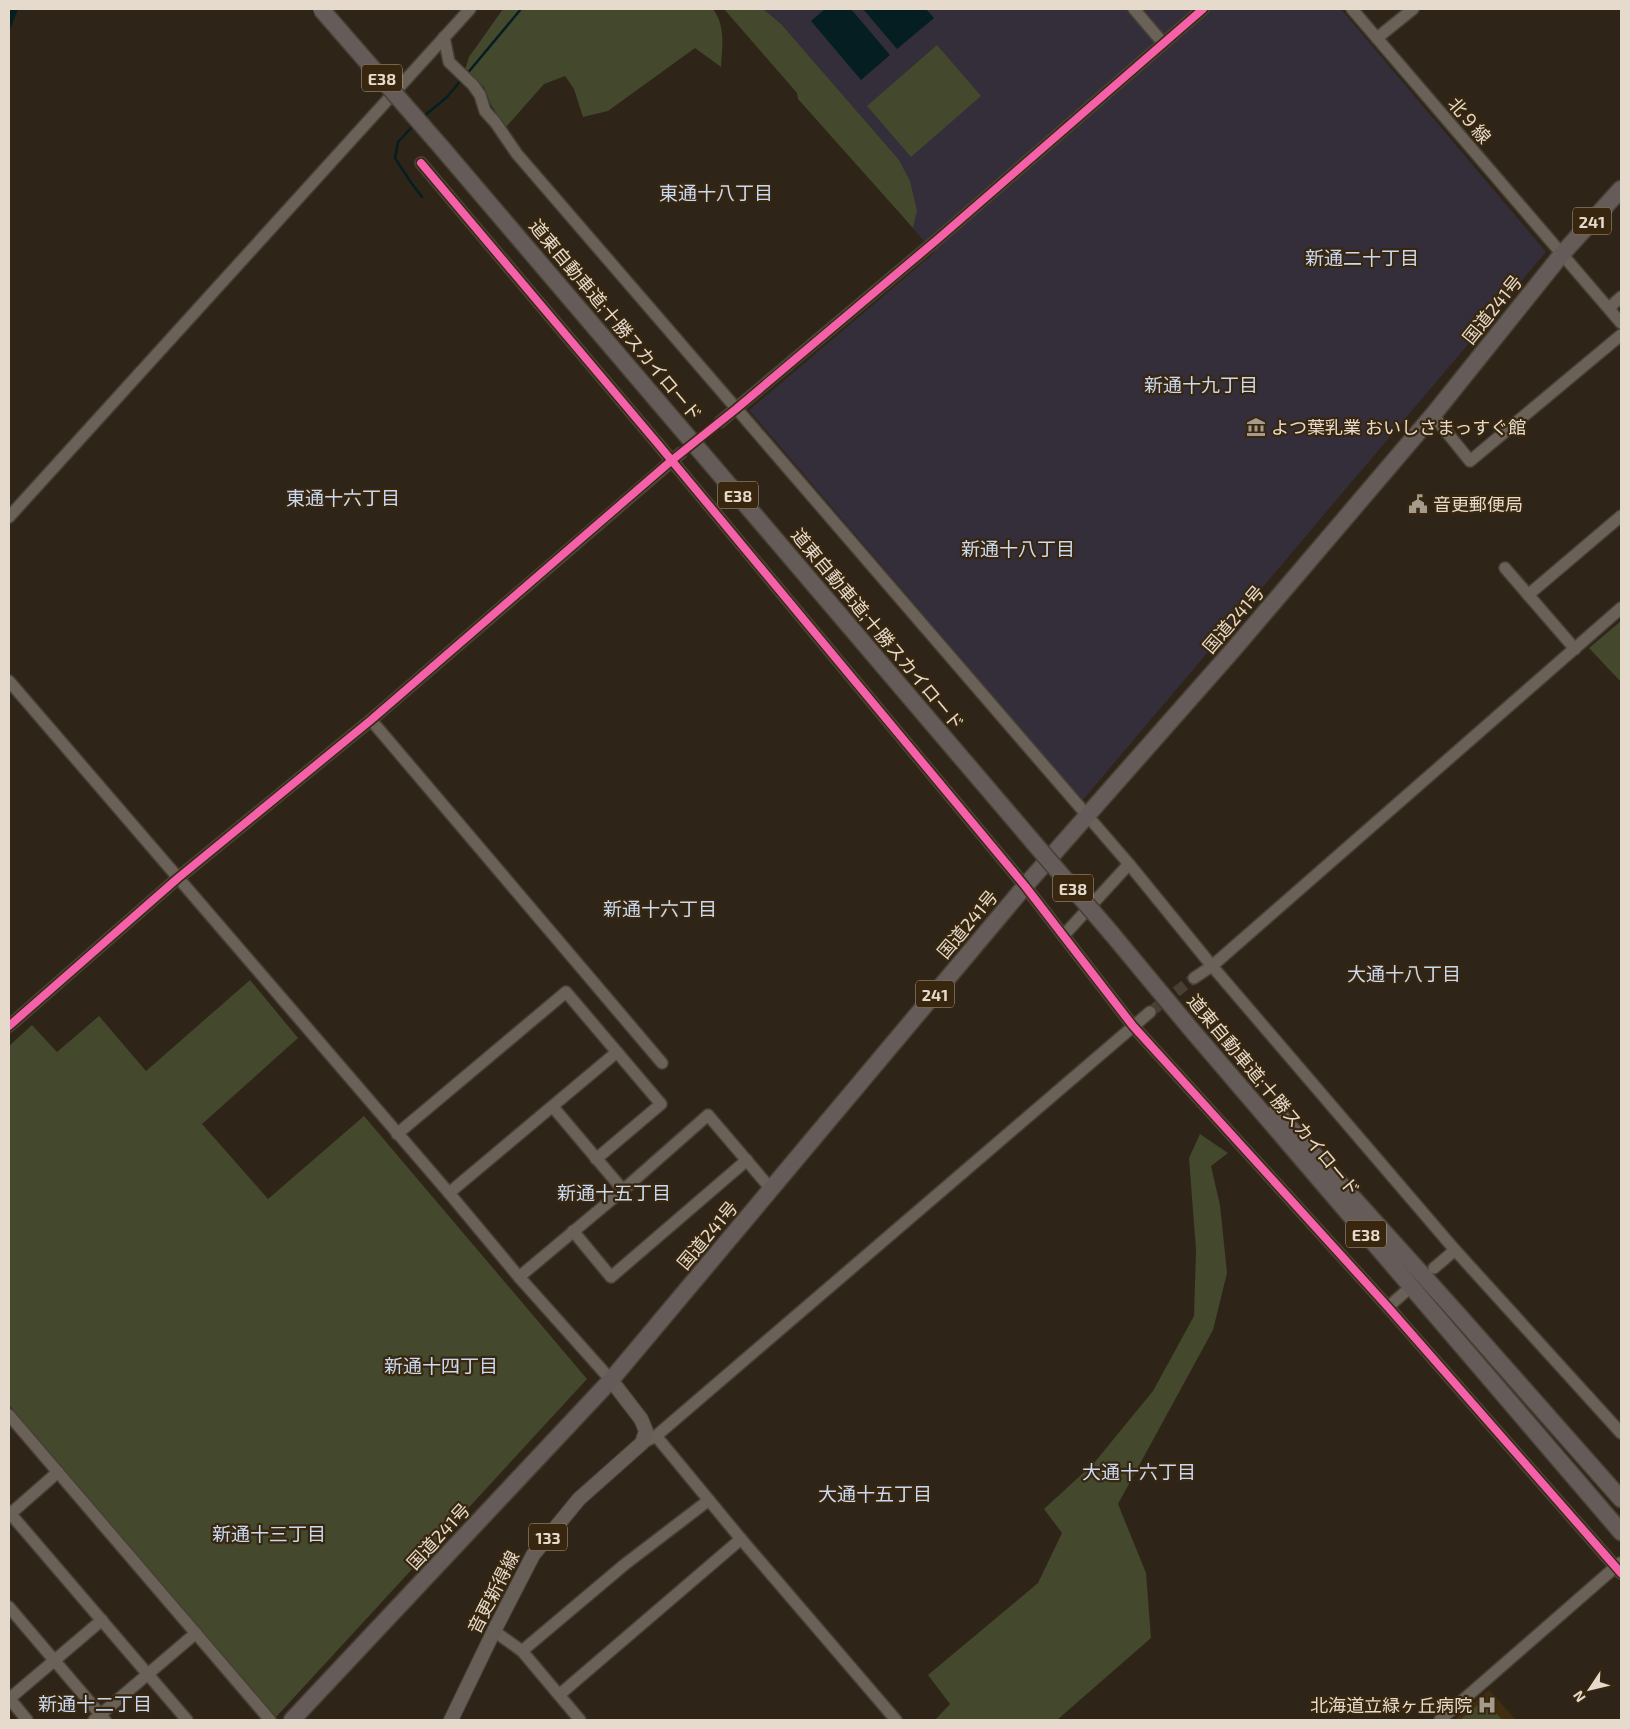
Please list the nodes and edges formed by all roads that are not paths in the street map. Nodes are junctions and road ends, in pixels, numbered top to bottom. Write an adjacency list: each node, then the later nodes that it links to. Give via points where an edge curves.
1 (321, 9): 34 (highway, 道東自動車道;十勝スカイロード / E38, bridge)
2 (470, 9): 7 (street)
3 (1134, 9): 9 (street)
4 (1203, 9): 9 (street)
5 (1352, 9): 8 (street, 北９線)
6 (1413, 9): 8 (street)
7 (444, 37): 17 (street, via 449,62 480,95 485,111 517,154); 23 (street)
8 (1378, 38): 12 (street, 北９線)
9 (1163, 43): 17 (street)
10 (421, 163): 21 (street)
11 (1621, 189): 12 (highway, 国道241号 / 241)
12 (1562, 254): 14 (street, 北９線); 18 (highway, 国道241号 / 241)
13 (1621, 297): 14 (street)
14 (1609, 308): 15 (street, 北９線)
15 (1621, 323)
16 (1621, 335): 18 (street, via 1470,461)
17 (736, 409): 19 (street); 30 (street)
18 (1433, 415): 30 (highway, 国道241号 / 241)
19 (720, 422)
20 (681, 453): 21 (street)
21 (671, 461): 29 (street); 33 (street)
22 (1621, 516): 25 (street)
23 (9, 517)
24 (1505, 568): 25 (street)
25 (1528, 595): 27 (street)
26 (1621, 608): 27 (street)
27 (1575, 649): 36 (street)
28 (9, 680): 32 (street)
29 (371, 720): 32 (street); 42 (street)
30 (1086, 817): 31 (street); 33 (highway, 国道241号 / 241)
31 (1129, 864): 35 (street); 36 (street)
32 (178, 878): 39 (street); 44 (street)
33 (1025, 886): 35 (street); 48 (highway, 国道241号 / 241)
34 (1112, 934): 63 (highway, 道東自動車道;十勝スカイロード / E38, via 1456,1312); 65 (highway, 道東自動車道;十勝スカイロード / E38)
35 (1064, 936): 40 (street)
36 (1212, 966): 37 (street); 51 (street)
37 (1194, 978)
38 (1150, 1012): 40 (street)
39 (9, 1026)
40 (1133, 1026): 55 (street); 59 (street)
41 (617, 1052): 43 (street); 44 (street, via 566,992); 45 (street, via 661,1104)
42 (662, 1063)
43 (553, 1107): 45 (street); 49 (street)
44 (397, 1134): 49 (street)
45 (596, 1158): 47 (street)
46 (747, 1160): 47 (street, via 708,1115); 48 (street); 50 (street, via 611,1277)
47 (623, 1190): 50 (street)
48 (771, 1190): 56 (highway, 国道241号 / 241)
49 (448, 1193): 53 (street)
50 (573, 1232): 53 (street)
51 (1455, 1250): 52 (street); 58 (street)
52 (1434, 1268)
53 (519, 1277): 56 (street)
54 (1404, 1292): 55 (street)
55 (1388, 1306): 67 (street)
56 (611, 1380): 60 (main road, via 641,1419 646,1431); 81 (highway, 国道241号 / 241)
57 (9, 1415): 61 (street)
58 (1621, 1433)
59 (656, 1436): 60 (street); 62 (street)
60 (642, 1444): 70 (main road, 音更新得線 / 133, via 579,1499 533,1555)
61 (58, 1472): 64 (street); 71 (street)
62 (708, 1500): 66 (street); 72 (street)
63 (1621, 1500)
64 (9, 1513): 69 (street)
65 (1621, 1532)
66 (741, 1539): 75 (street); 84 (street)
67 (1619, 1567): 85 (street)
68 (9, 1607): 73 (street)
69 (102, 1620): 73 (street); 74 (street)
70 (494, 1631): 72 (street); 82 (main road, 音更新得線 / 133)
71 (196, 1633): 74 (street); 80 (street)
72 (522, 1650): 75 (street)
73 (54, 1660): 76 (street); 77 (street)
74 (148, 1674): 77 (street); 79 (street)
75 (559, 1695): 83 (street)
76 (9, 1699): 78 (street)
77 (100, 1718)
78 (27, 1720)
79 (187, 1720)
80 (270, 1720)
81 (292, 1720)
82 (451, 1720)
83 (580, 1720)
84 (896, 1720)
85 (1440, 1720)

